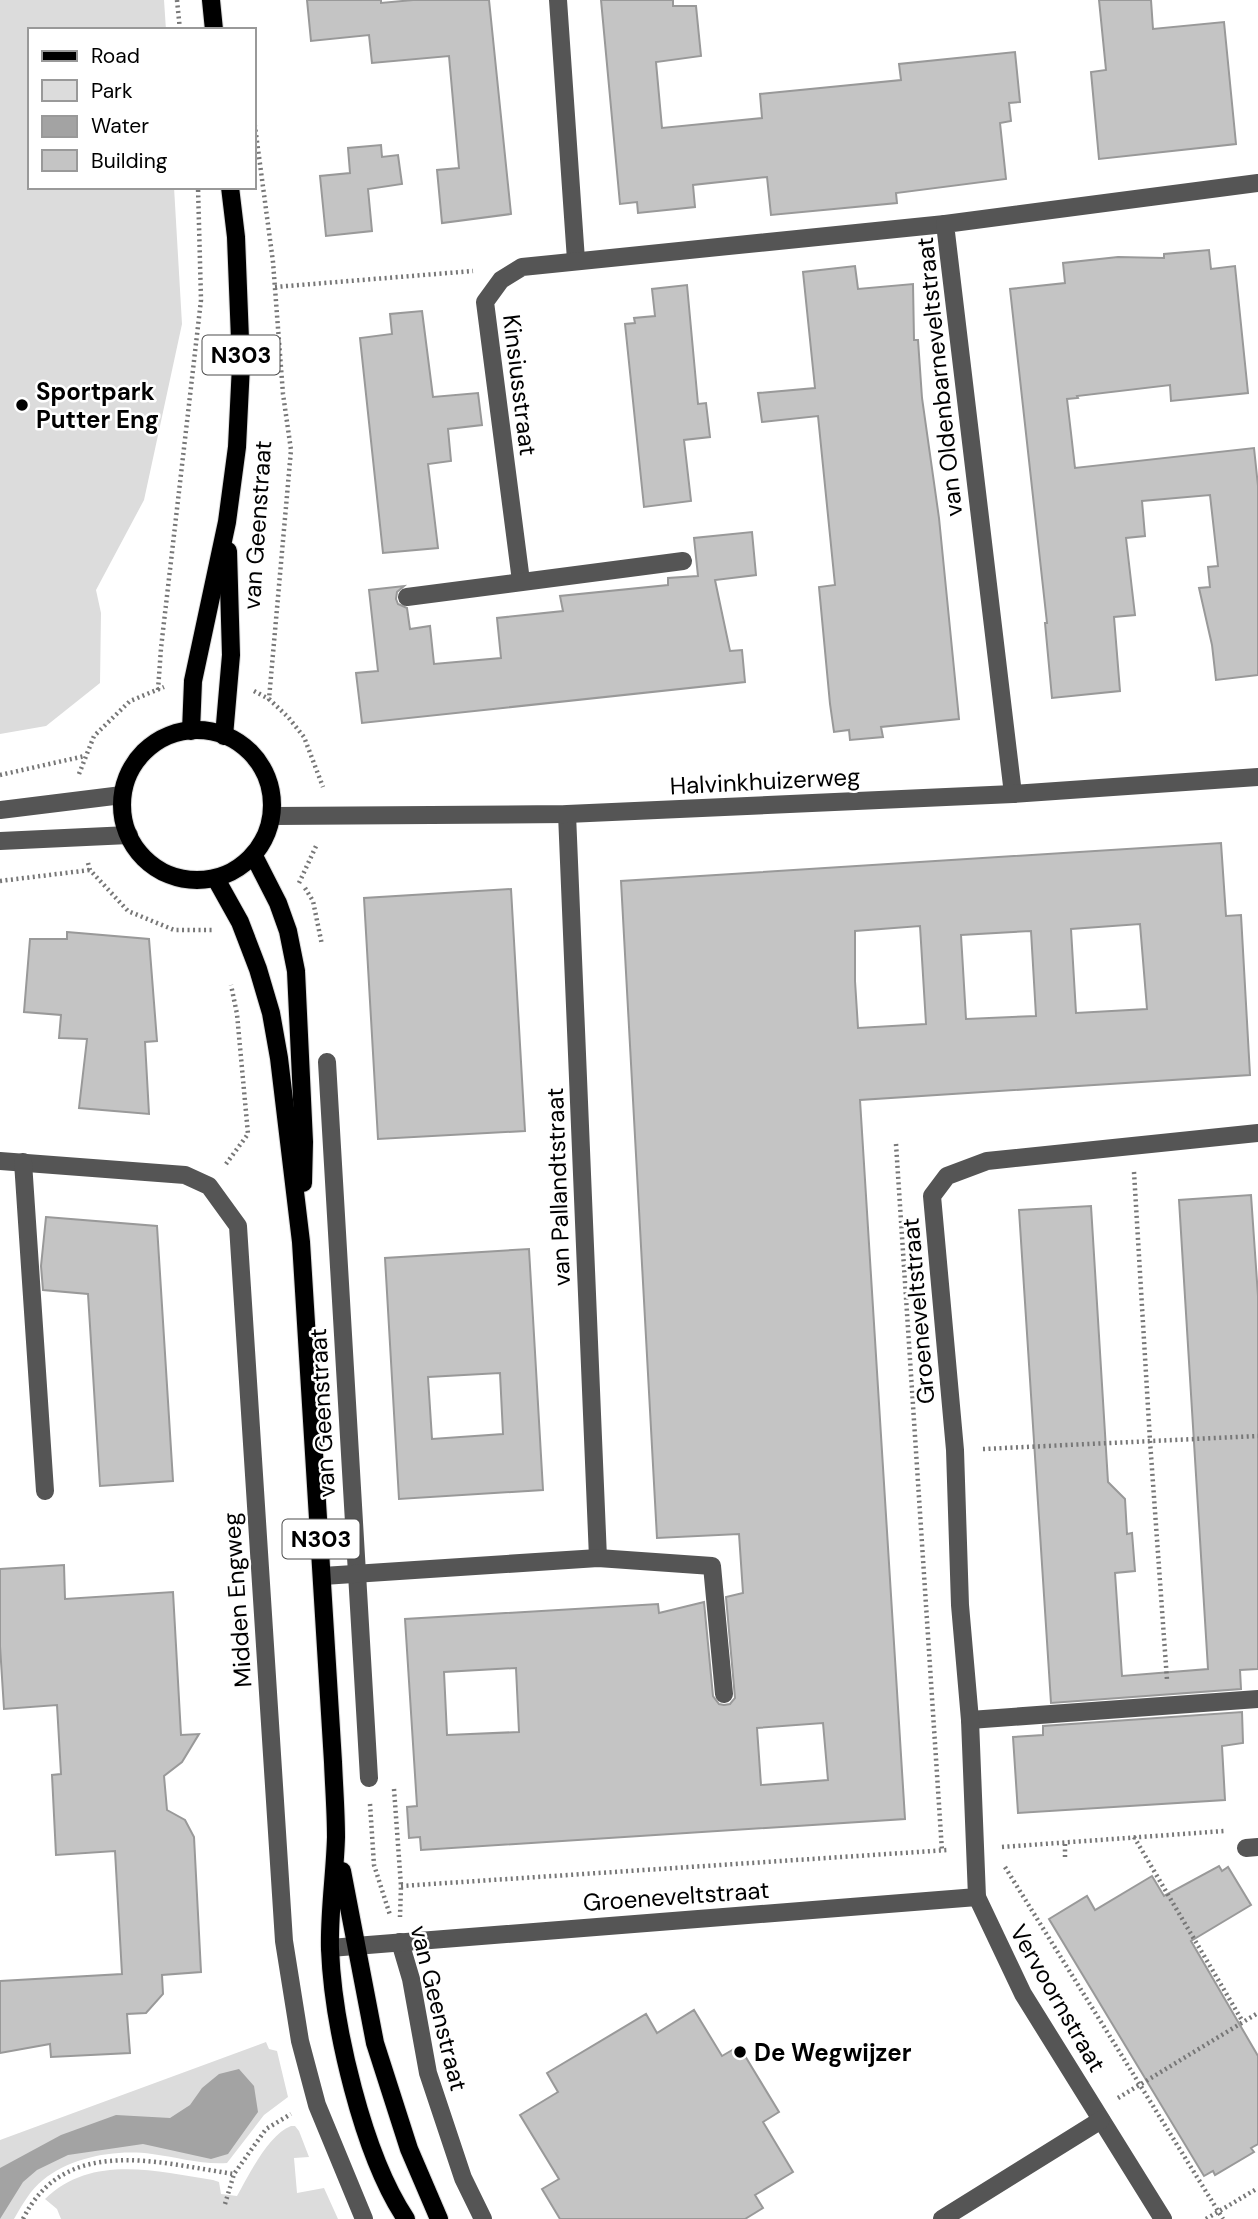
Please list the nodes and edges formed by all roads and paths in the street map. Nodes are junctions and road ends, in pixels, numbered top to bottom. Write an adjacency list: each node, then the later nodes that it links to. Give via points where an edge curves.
1 (177, 0): 4 (path)
2 (211, 0): 5 (main road)
3 (558, 0): 11 (street)
4 (180, 28)
5 (214, 28)
6 (256, 135): 13 (path, van Geenstraat)
7 (1258, 183): 10 (street, van Oldenbarneveltstraat)
8 (198, 189): 20 (path, via 201,300 159,690 130,701 94,736 86,755)
9 (230, 189): 14 (main road, van Geenstraat / N303, via 242,365)
10 (944, 224): 11 (street, Kinsiusstraat); 22 (street, van Oldenbarneveltstraat)
11 (576, 260): 12 (street, Kinsiusstraat)
12 (522, 267): 13 (path); 16 (street, Kinsiusstraat, via 500,280 485,302)
13 (275, 287): 27 (path, van Geenstraat, via 291,450 269,699 304,737 323,782)
14 (227, 522): 18 (main road, van Geenstraat / N303, via 193,681); 19 (main road, van Geenstraat / N303, via 231,655)
15 (683, 561): 16 (street)
16 (521, 581): 17 (street)
17 (407, 597)
18 (191, 731): 19 (main road, via 208,730); 23 (main road, via 178,731 151,744 132,766)
19 (224, 736): 26 (main road, via 236,740 258,760 271,786)
20 (0, 775)
21 (1258, 777): 22 (street, Halvinkhuizerweg)
22 (1013, 794): 25 (street, Halvinkhuizerweg)
23 (122, 795): 24 (street); 28 (main road)
24 (0, 810)
25 (567, 814): 27 (street, Halvinkhuizerweg); 48 (street, van Pallandtstraat)
26 (273, 816): 27 (street, Halvinkhuizerweg); 30 (main road)
27 (323, 817): 33 (path, van Geenstraat, via 323,832 301,881)
28 (129, 835): 29 (street); 31 (main road, via 153,866 168,876 187,881)
29 (0, 841)
30 (254, 856): 31 (main road); 33 (main road, van Geenstraat / N303)
31 (216, 879): 34 (main road, van Geenstraat / N303)
32 (0, 881): 34 (path, via 90,870 128,911 174,930 223,930)
33 (278, 903): 43 (main road, van Geenstraat / N303, via 296,971 304,1142)
34 (240, 922): 43 (main road, van Geenstraat / N303, via 271,1013)
35 (229, 978): 42 (path, via 237,1014 248,1133)
36 (327, 1062): 49 (street, van Geenstraat)
37 (1258, 1133): 39 (street, Groeneveltstraat)
38 (896, 1144): 61 (path, Groeneveltstraat)
39 (1133, 1146): 45 (path); 46 (street, Groeneveltstraat, via 987,1161 947,1176 932,1196)
40 (0, 1161): 41 (street)
41 (23, 1163): 42 (street, via 185,1175); 47 (street)
42 (209, 1186): 70 (street, Midden Engweg, via 238,1226 284,1941 300,2041)
43 (301, 1242): 50 (main road, van Geenstraat / N303)
44 (1258, 1436): 45 (path)
45 (1150, 1441): 46 (path); 53 (path)
46 (955, 1450): 54 (street, Groeneveltstraat, via 960,1605)
47 (45, 1491)
48 (598, 1558): 49 (street); 51 (street, via 712,1566)
49 (355, 1573): 50 (street); 55 (street, van Geenstraat)
50 (323, 1576): 57 (main road, van Geenstraat / N303)
51 (724, 1695)
52 (1258, 1699): 53 (street)
53 (1168, 1706): 54 (street)
54 (970, 1720): 60 (street, Groeneveltstraat)
55 (368, 1770): 61 (path, Groeneveltstraat, via 394,1784 401,1886); 64 (path, van Geenstraat, via 374,1865)
56 (1236, 1830): 58 (path)
57 (336, 1837): 65 (main road, van Geenstraat / N303); 66 (main road, van Geenstraat / N303)
58 (1134, 1837): 59 (path); 68 (path)
59 (1065, 1842): 62 (path); 69 (path, via 997,1847 1007,1872)
60 (974, 1849): 61 (path, Groeneveltstraat); 63 (street, Groeneveltstraat)
61 (942, 1851)
62 (1065, 1857)
63 (977, 1897): 64 (street, Groeneveltstraat); 71 (street, Vervoornstraat, via 1023,1994)
64 (400, 1942): 65 (street, Groeneveltstraat); 80 (street, van Geenstraat, via 436,2098 463,2178)
65 (355, 1946): 66 (street, Groeneveltstraat); 79 (main road, van Geenstraat / N303, via 379,2057 409,2149)
66 (330, 1948): 78 (main road, van Geenstraat / N303, via 337,2014 356,2096 376,2158)
67 (1258, 2013): 68 (path)
68 (1243, 2022): 69 (path)
69 (1139, 2084): 71 (path); 75 (path)
70 (317, 2105): 72 (path, via 285,2116 266,2129); 77 (street, Midden Engweg)
71 (1098, 2116): 81 (street); 82 (street, Vervoornstraat)
72 (234, 2174): 74 (path); 76 (path, via 109,2160 79,2167 49,2182)
73 (1258, 2188): 75 (path)
74 (225, 2204)
75 (1218, 2212): 83 (path); 84 (path)
76 (23, 2219)
77 (364, 2219)
78 (406, 2219)
79 (439, 2219)
80 (483, 2219)
81 (942, 2219)
82 (1163, 2219)
83 (1206, 2219)
84 (1223, 2219)

